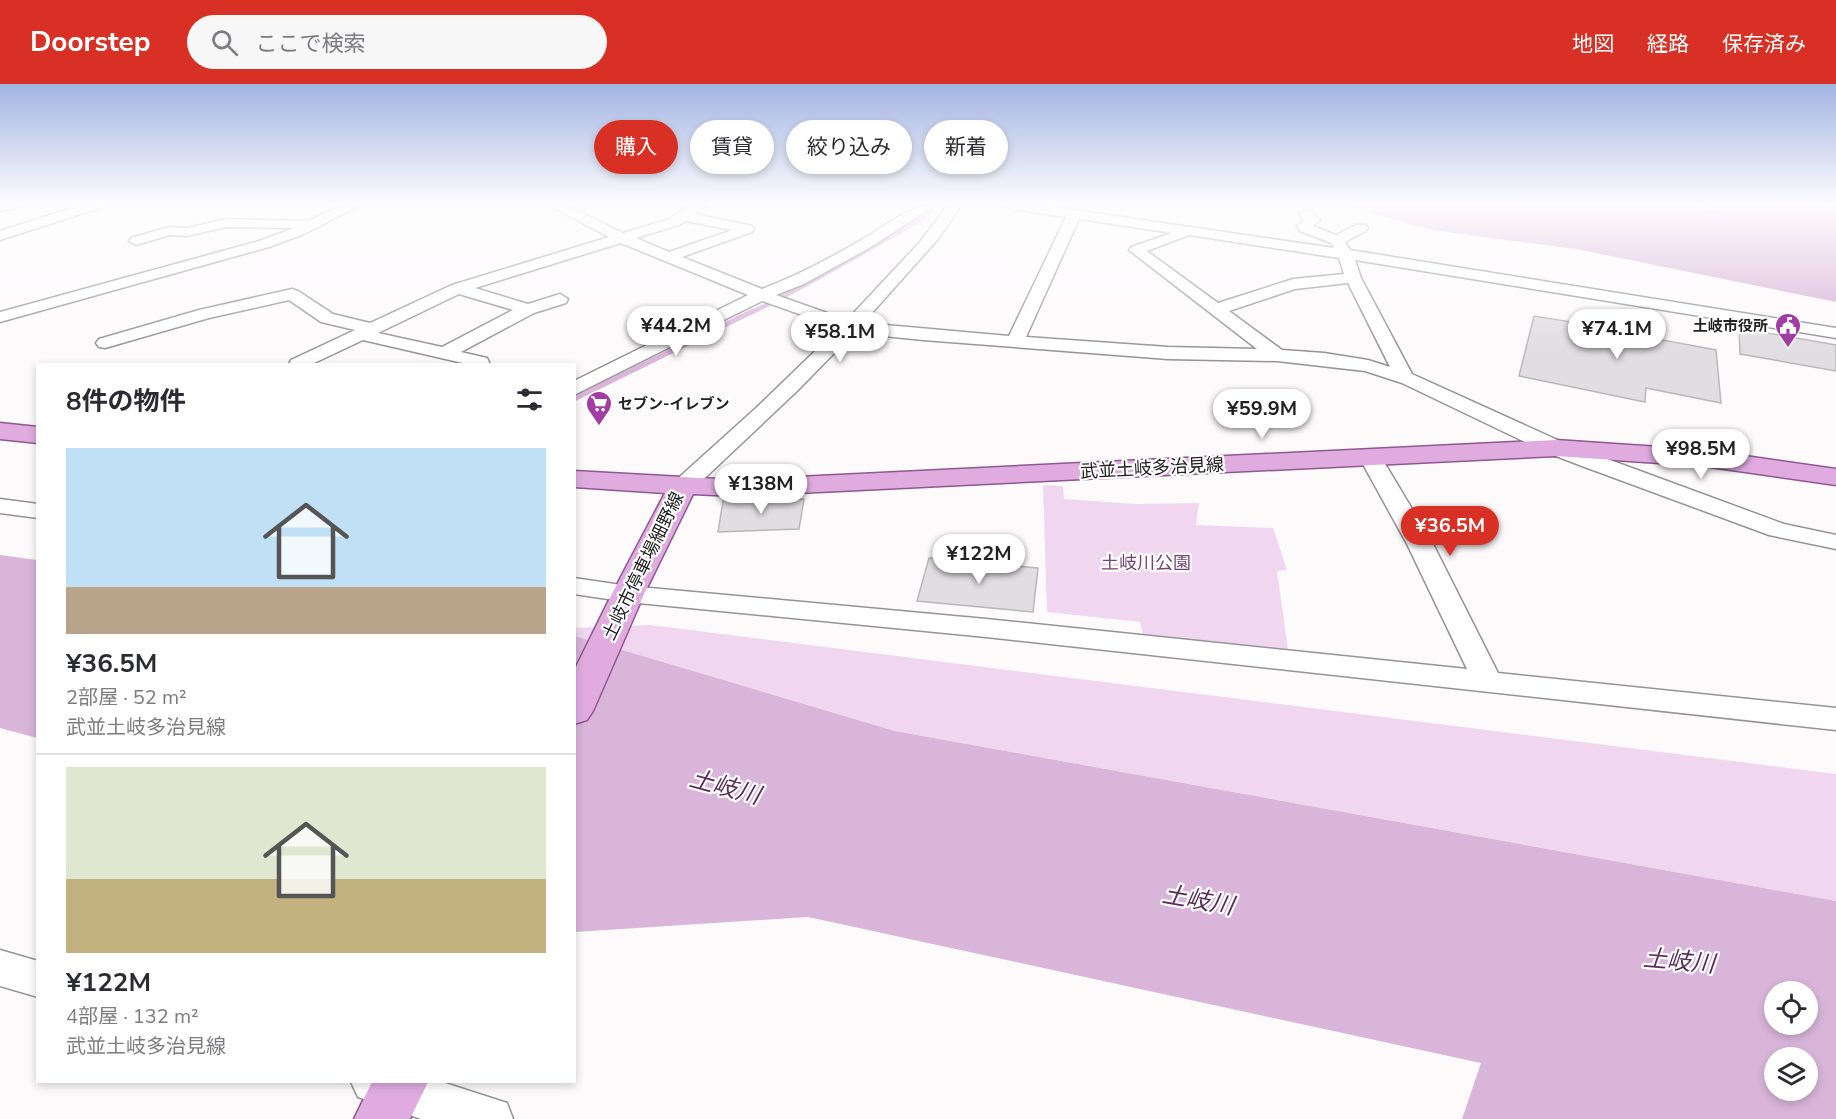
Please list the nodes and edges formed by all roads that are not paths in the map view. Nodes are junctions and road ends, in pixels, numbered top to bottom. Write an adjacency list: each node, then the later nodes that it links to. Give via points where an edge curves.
1 (234, 253): 18 (street)
2 (569, 253): 13 (street)
3 (658, 253): 11 (street)
4 (679, 253): 11 (street)
5 (849, 253): 14 (street)
6 (917, 253): 19 (street)
7 (1047, 253): 22 (street)
8 (1141, 253): 17 (street)
9 (1343, 253): 12 (street)
10 (1377, 253): 21 (street)
11 (667, 257): 14 (street)
12 (1353, 278): 17 (street, via 1293,284); 28 (street)
13 (458, 288): 16 (street); 20 (street)
14 (770, 298): 19 (street); 29 (street)
15 (560, 299): 16 (street)
16 (528, 309): 24 (street)
17 (1218, 309): 25 (street)
18 (0, 317)
19 (852, 327): 22 (street); 36 (street)
20 (367, 331): 23 (street, via 327,318 292,294); 24 (street); 27 (street)
21 (1836, 333)
22 (1015, 342): 25 (street, via 1168,353)
23 (105, 343)
24 (445, 353): 26 (street)
25 (1277, 355): 28 (street, via 1345,361)
26 (480, 362)
27 (300, 363)
28 (1405, 378): 32 (street)
29 (576, 387)
30 (0, 431): 31 (main road)
31 (36, 435)
32 (1556, 448): 33 (main road, 武並土岐多治見線); 34 (main road, 武並土岐多治見線, via 1703,458); 39 (street, via 1778,530)
33 (1370, 457): 36 (main road, 武並土岐多治見線, via 736,488); 42 (street, via 1420,544)
34 (1836, 477)
35 (576, 479): 36 (main road, 土岐市停車場細野線)
36 (683, 486): 41 (main road, 土岐市停車場細野線)
37 (0, 506): 38 (street)
38 (36, 511)
39 (1836, 542)
40 (576, 587): 41 (street)
41 (623, 605): 42 (street, via 986,628); 43 (main road, 土岐市停車場細野線)
42 (1487, 680): 44 (street)
43 (576, 707)
44 (1836, 719)
45 (388, 1093): 46 (street)
46 (491, 1119)

